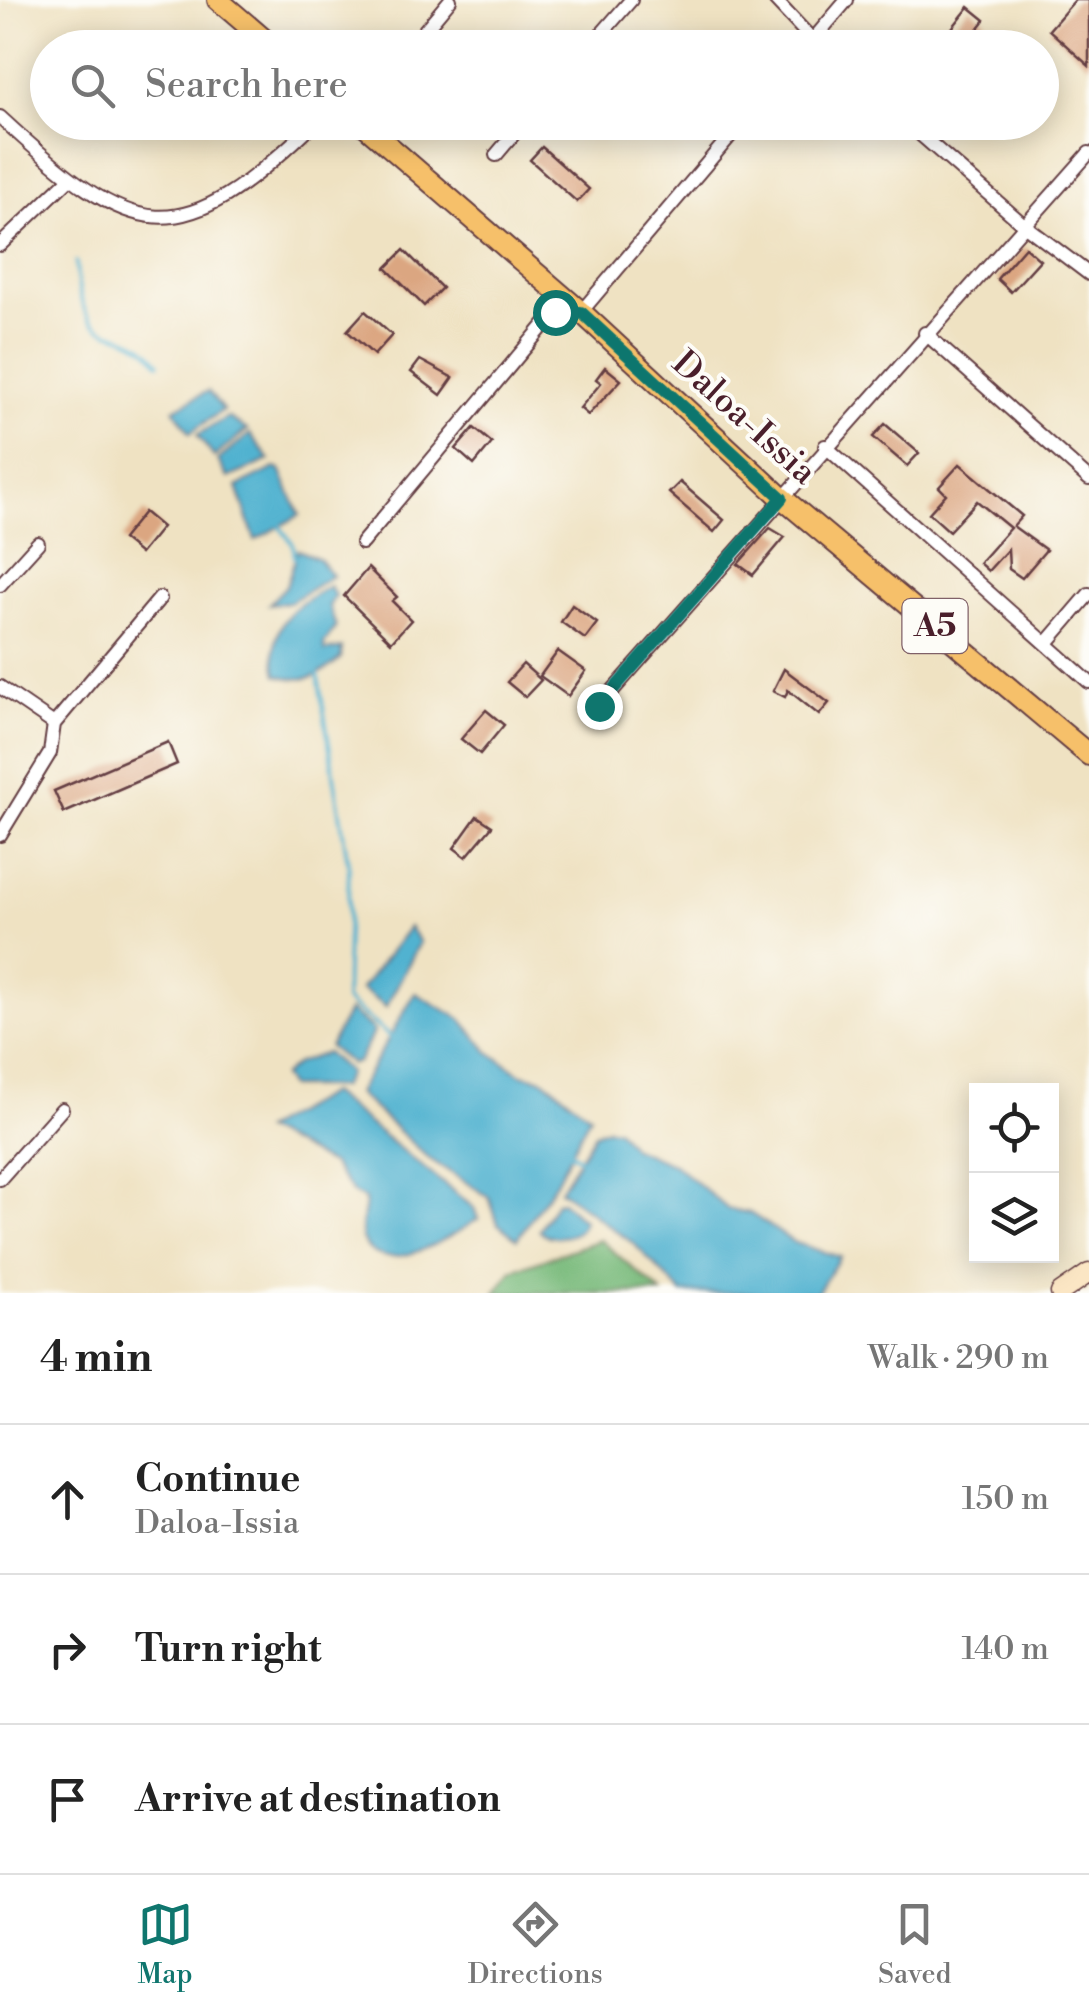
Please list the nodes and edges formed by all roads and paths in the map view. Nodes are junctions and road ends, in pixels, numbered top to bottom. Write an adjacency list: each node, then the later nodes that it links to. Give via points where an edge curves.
1 (450, 0): 7 (street)
2 (631, 0): 8 (street)
3 (775, 0): 9 (street)
4 (848, 0): 10 (street)
5 (229, 3): 6 (main road)
6 (256, 30)
7 (425, 30)
8 (605, 30)
9 (800, 30)
10 (824, 30)
11 (0, 117): 19 (street)
12 (293, 140): 19 (street, via 226,196 184,217 145,217)
13 (383, 140): 23 (main road, Daloa-Issia / A5)
14 (509, 140): 18 (street)
15 (727, 140): 23 (street)
16 (927, 140): 20 (street)
17 (1089, 153): 20 (street)
18 (496, 155)
19 (68, 180): 21 (street)
20 (1024, 225): 22 (street); 24 (street)
21 (0, 245)
22 (1089, 274)
23 (581, 312): 27 (main road, Daloa-Issia / A5); 28 (street, via 555,312)
24 (925, 333): 25 (street); 26 (street)
25 (825, 446): 27 (street); 33 (street)
26 (1089, 479)
27 (782, 498): 36 (street); 38 (main road, Daloa-Issia / A5)
28 (362, 543)
29 (38, 544): 30 (street)
30 (0, 585)
31 (1089, 594): 33 (street)
32 (160, 598): 37 (street)
33 (1047, 643): 34 (street)
34 (1089, 682)
35 (0, 687): 37 (street)
36 (599, 706)
37 (54, 724): 39 (street, via 50,754)
38 (1089, 755)
39 (0, 836)
40 (62, 1108): 41 (street)
41 (0, 1179)
42 (1089, 1273): 43 (street)
43 (1060, 1293)

